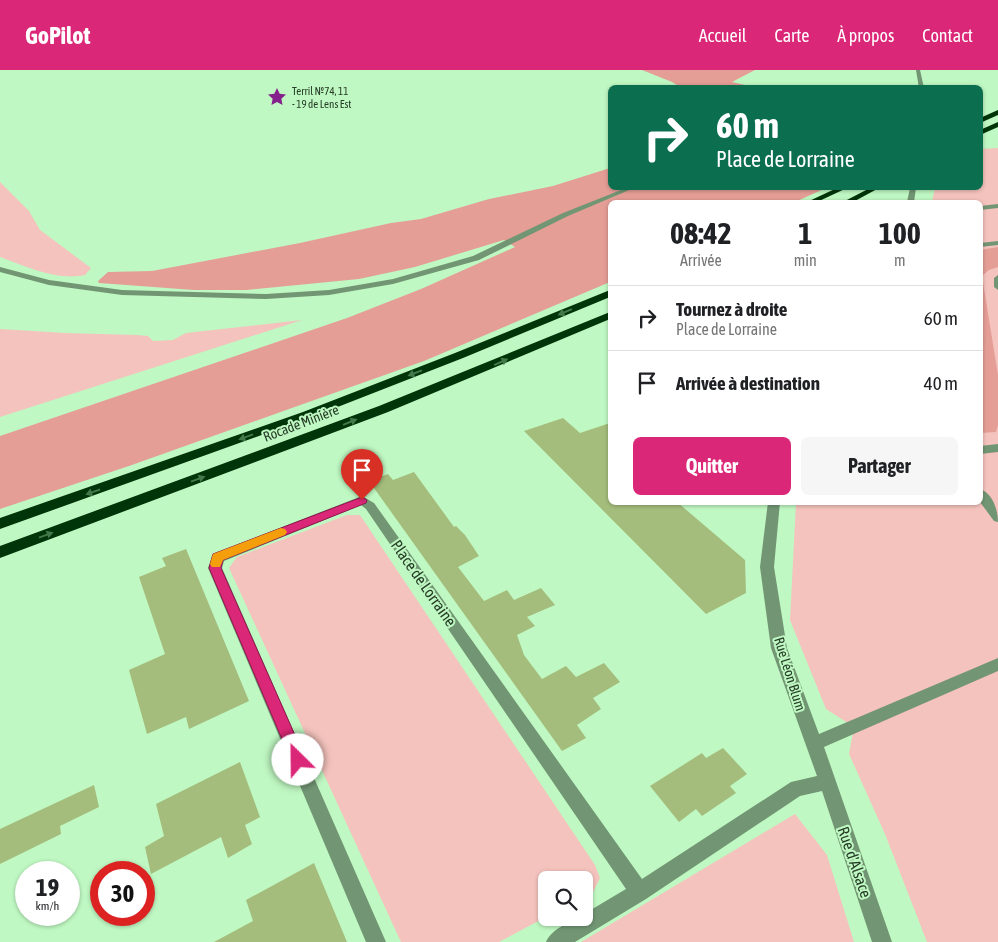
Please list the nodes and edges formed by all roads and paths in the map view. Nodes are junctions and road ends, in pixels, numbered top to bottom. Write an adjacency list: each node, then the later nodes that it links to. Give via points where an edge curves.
1 (918, 70): 2 (street)
2 (921, 85)
3 (998, 112): 4 (highway)
4 (983, 120)
5 (998, 124): 6 (highway)
6 (983, 132)
7 (626, 190): 16 (street, via 542,225 479,257 400,280 346,290 306,295 137,295 75,288)
8 (838, 190): 10 (highway)
9 (871, 190): 11 (highway)
10 (816, 200)
11 (851, 200)
12 (998, 206): 13 (street)
13 (983, 208)
14 (998, 243): 15 (street)
15 (983, 245)
16 (0, 269)
17 (998, 278): 18 (street)
18 (998, 287)
19 (608, 294): 26 (highway, Rocade Minière, one-way to 26, via 360,395)
20 (608, 316): 27 (highway, Rocade Minière, one-way to 20, via 311,438 483,370)
21 (998, 448): 22 (street)
22 (983, 450)
23 (983, 497): 25 (street)
24 (774, 505): 29 (street, Rue Léon Blum, via 767,567 778,648)
25 (998, 518)
26 (0, 524)
27 (0, 552)
28 (998, 664): 29 (street)
29 (813, 744): 30 (street, Rue Léon Blum)
30 (828, 782): 31 (street, via 797,788); 34 (street, Rue d'Alsace)
31 (639, 892): 32 (street, Place de Lorraine, via 370,506 362,500 218,558 215,568); 33 (street)
32 (376, 942)
33 (556, 942)
34 (882, 942)

